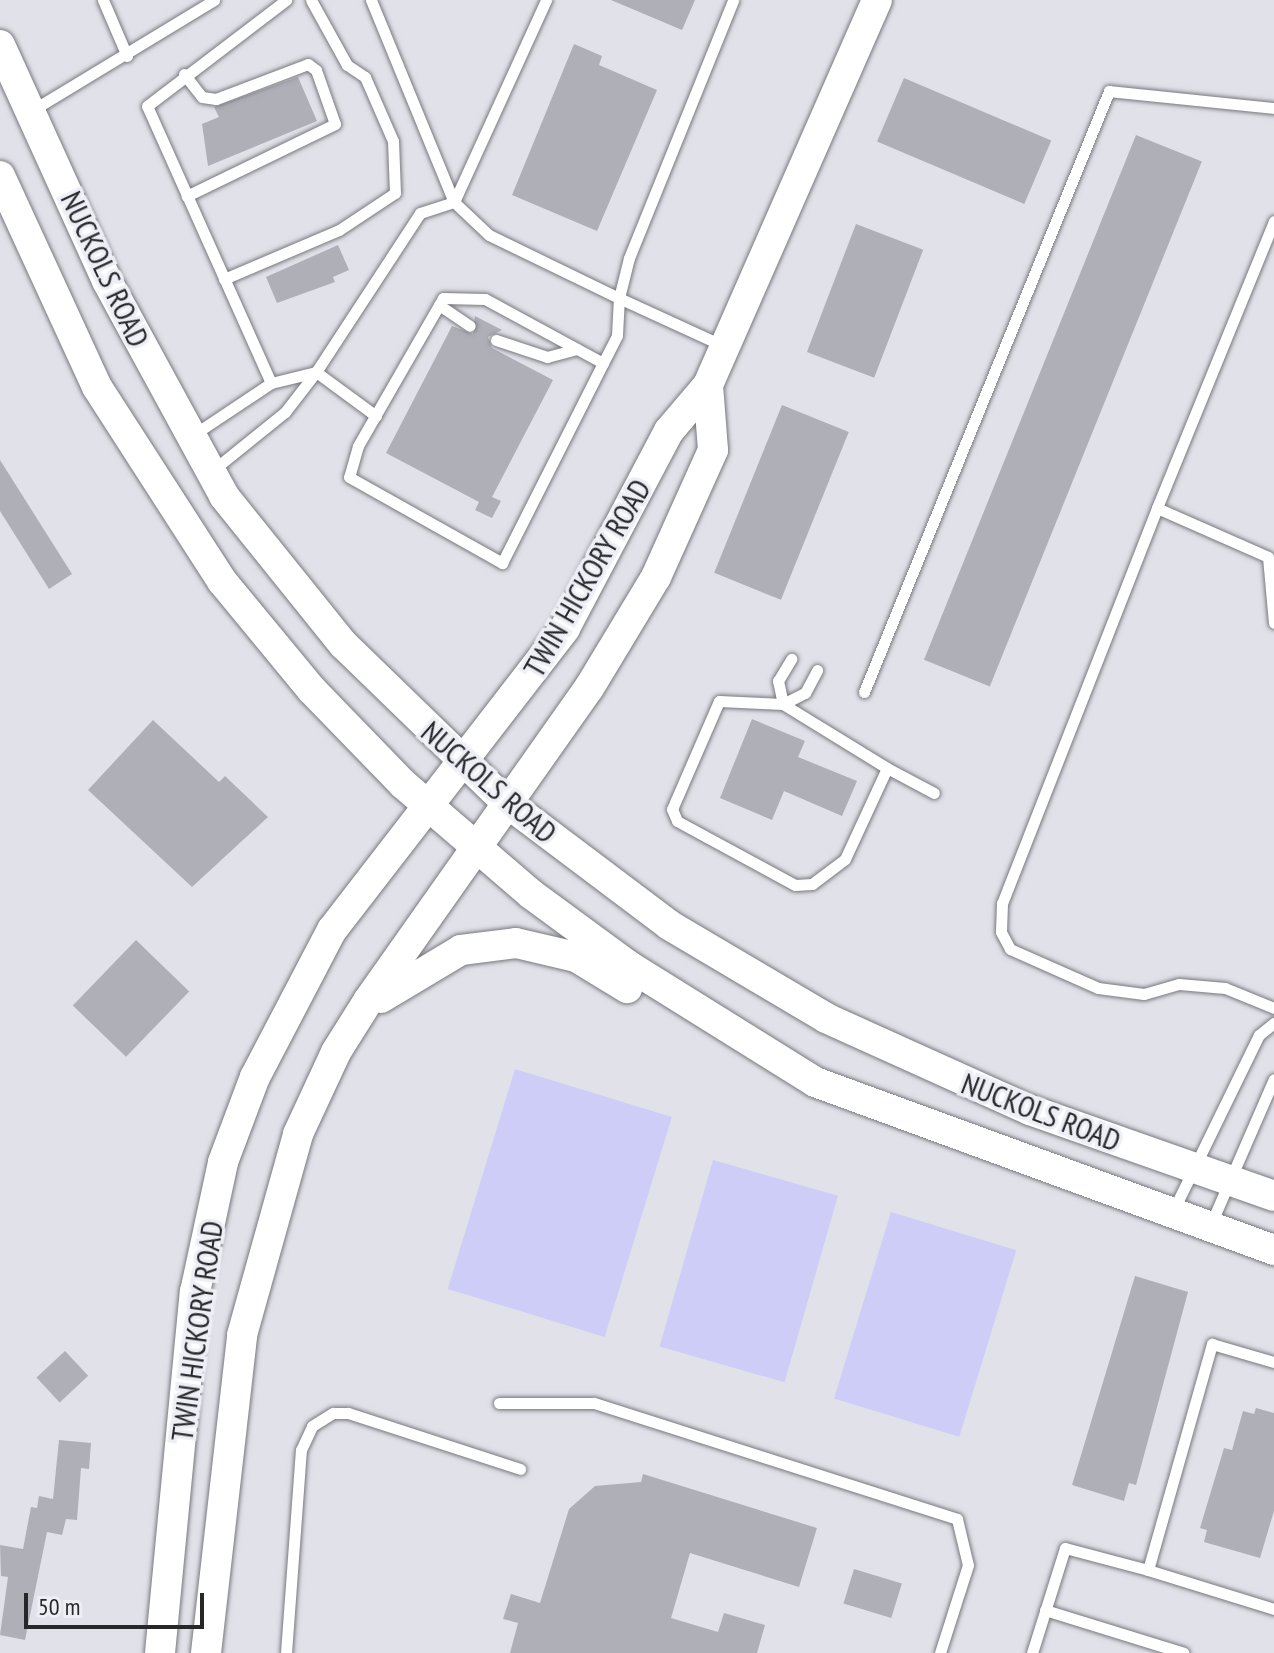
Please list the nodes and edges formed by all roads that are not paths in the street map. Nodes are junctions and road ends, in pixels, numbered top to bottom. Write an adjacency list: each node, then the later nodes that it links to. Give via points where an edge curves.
1 (103, 0): 10 (lane)
2 (214, 0): 10 (lane)
3 (286, 0): 11 (lane)
4 (311, 0): 18 (lane, via 347,65 365,77 393,141 395,193 351,224)
5 (371, 0): 16 (lane)
6 (546, 0): 16 (lane)
7 (733, 0): 19 (lane, via 629,258)
8 (877, 0): 23 (main road, TWIN HICKORY ROAD)
9 (0, 45): 13 (main road, NUCKOLS ROAD)
10 (127, 56): 13 (lane)
11 (184, 74): 15 (lane, via 147,106); 15 (lane, via 202,97 216,99 308,64 316,70 335,124)
12 (1274, 108): 36 (lane, via 1109,91)
13 (31, 111): 30 (main road, NUCKOLS ROAD, via 107,281)
14 (0, 176): 42 (main road, NUCKOLS ROAD, via 97,387 183,524 303,681)
15 (187, 196): 18 (lane)
16 (454, 202): 19 (lane, via 489,235); 26 (lane, via 420,213)
17 (1274, 221): 32 (lane)
18 (224, 279): 27 (lane)
19 (619, 298): 23 (lane); 25 (lane, via 617,335)
20 (439, 305): 21 (lane); 24 (lane, via 443,298 485,299); 29 (lane)
21 (470, 326)
22 (496, 340): 24 (lane, via 547,357)
23 (728, 348): 28 (main road, TWIN HICKORY ROAD)
24 (577, 349): 25 (lane)
25 (603, 363): 29 (lane, via 502,563 352,483 352,458)
26 (316, 372): 27 (lane); 29 (lane); 31 (lane, via 285,412)
27 (271, 383): 30 (lane)
28 (708, 385): 38 (main road, TWIN HICKORY ROAD, via 669,431 565,628); 41 (main road, TWIN HICKORY ROAD, via 713,450 676,537 589,688)
29 (376, 416)
30 (189, 437): 31 (main road, NUCKOLS ROAD)
31 (209, 472): 38 (main road, NUCKOLS ROAD, via 258,543 335,635)
32 (1157, 508): 33 (lane, via 1268,557); 44 (lane, via 1006,890 1001,932 1010,949 1098,988 1144,994 1179,984 1225,988)
33 (1274, 623)
34 (791, 659): 37 (lane, via 778,681)
35 (817, 670): 37 (lane, via 805,693)
36 (864, 692)
37 (783, 704): 39 (lane); 39 (lane, via 719,701 672,809 677,821 795,885 812,884 845,859)
38 (463, 763): 41 (main road, NUCKOLS ROAD); 42 (main road, TWIN HICKORY ROAD)
39 (887, 768): 40 (lane)
40 (934, 793)
41 (506, 802): 43 (main road, TWIN HICKORY ROAD); 49 (main road, NUCKOLS ROAD, via 669,925 826,1018 1016,1104)
42 (427, 805): 43 (main road, NUCKOLS ROAD); 61 (main road, TWIN HICKORY ROAD, via 308,969 255,1077 223,1162 195,1292)
43 (475, 845): 46 (main road, TWIN HICKORY ROAD); 47 (main road, NUCKOLS ROAD, via 629,966)
44 (1274, 1008)
45 (1274, 1023): 49 (lane, via 1259,1035)
46 (336, 1052): 47 (main road, via 407,977 461,950 516,943 576,957 666,1014); 62 (main road, TWIN HICKORY ROAD, via 282,1182 242,1335)
47 (783, 1066): 52 (main road, NUCKOLS ROAD, via 886,1112)
48 (1274, 1079): 50 (lane)
49 (1194, 1167): 50 (main road, NUCKOLS ROAD); 52 (lane)
50 (1229, 1181): 51 (main road, NUCKOLS ROAD); 53 (lane)
51 (1274, 1196)
52 (1172, 1214): 53 (main road, NUCKOLS ROAD)
53 (1210, 1227): 54 (main road, NUCKOLS ROAD)
54 (1274, 1250)
55 (1274, 1362): 58 (lane, via 1212,1344)
56 (499, 1403): 64 (lane, via 594,1403 957,1519 968,1565)
57 (520, 1469): 63 (lane, via 348,1413 333,1413 312,1426 301,1450)
58 (1148, 1570): 59 (lane); 60 (lane, via 1065,1548)
59 (1274, 1609)
60 (1045, 1610): 65 (lane); 66 (lane)
61 (160, 1653)
62 (206, 1653)
63 (286, 1653)
64 (940, 1653)
65 (1032, 1653)
66 (1184, 1653)

